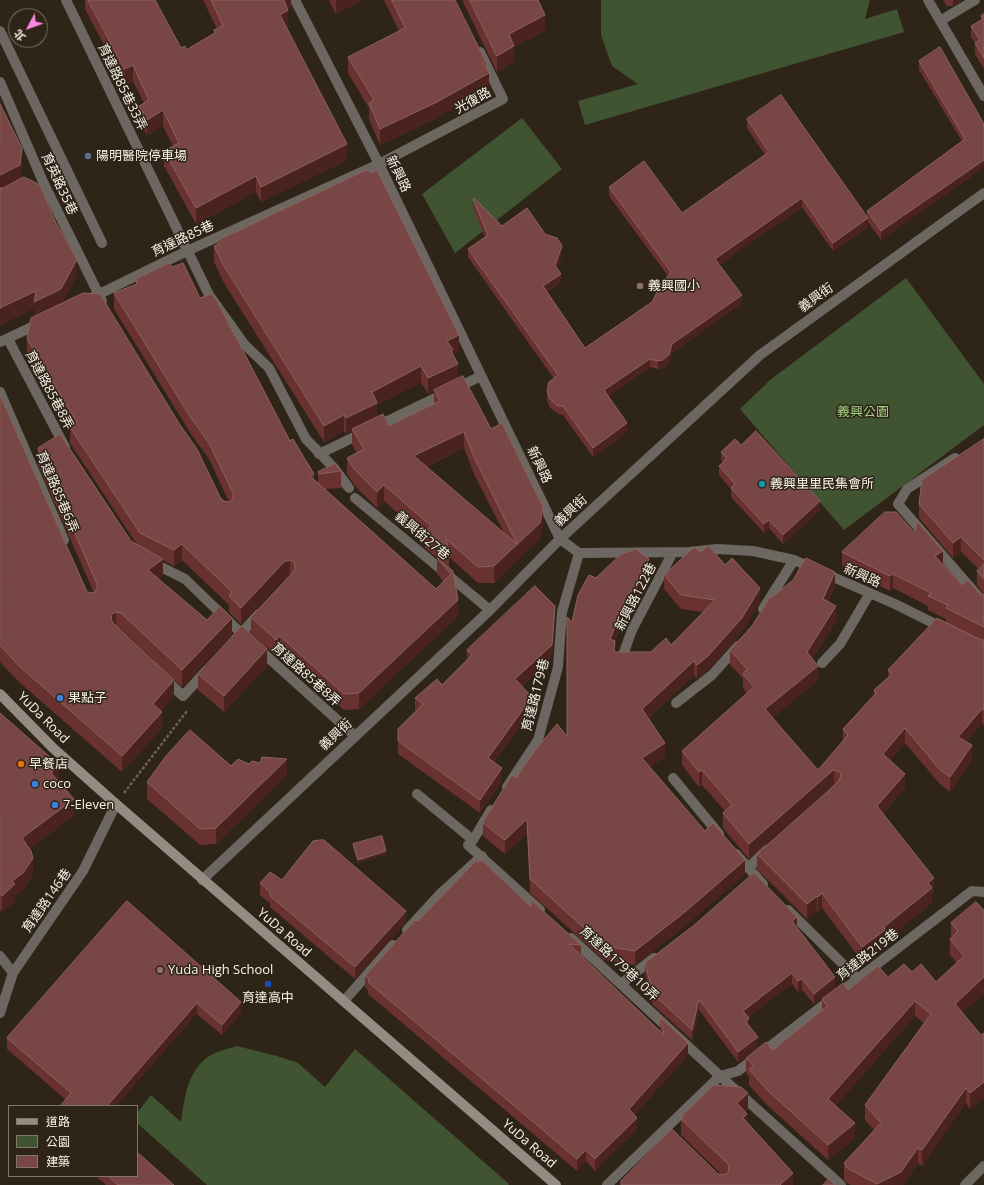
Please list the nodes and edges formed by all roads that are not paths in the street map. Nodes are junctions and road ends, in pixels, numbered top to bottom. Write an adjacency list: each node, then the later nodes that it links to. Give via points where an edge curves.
1 (66, 0): 13 (lane, 育達路85巷33弄)
2 (295, 0): 10 (lane, 新興路)
3 (928, 0): 5 (lane)
4 (975, 0): 5 (lane)
5 (940, 20): 9 (lane)
6 (0, 31): 12 (lane)
7 (475, 42): 10 (lane, 光復路, via 503,99)
8 (0, 82): 14 (lane, 育英路35巷, via 38,179)
9 (984, 96)
10 (379, 164): 13 (lane, 育達路85巷); 19 (lane, 新興路)
11 (984, 193): 26 (lane, 義興街, via 760,355)
12 (102, 243)
13 (187, 251): 14 (lane, 育達路85巷); 22 (lane, 育達路85巷33弄, via 209,295 244,344 269,368 306,439)
14 (98, 295): 15 (lane, 育達路85巷); 16 (lane, 育英路35巷)
15 (78, 305)
16 (107, 308)
17 (50, 319): 18 (lane)
18 (4, 341): 23 (lane, 育達路85巷8弄)
19 (481, 376): 22 (lane); 26 (lane, 新興路)
20 (0, 392): 27 (lane, 育達路85巷6弄)
21 (965, 452): 33 (lane, via 907,489 898,504)
22 (319, 454): 24 (lane, 育達路85巷33弄)
23 (72, 458)
24 (349, 488)
25 (355, 498): 35 (lane, 義興街27巷)
26 (560, 539): 29 (lane, 新興路); 35 (lane, 義興街)
27 (69, 552)
28 (673, 552): 29 (lane, 新興路); 31 (lane, 新興路, via 717,549 753,551); 41 (lane, 新興路122巷, via 632,630)
29 (579, 553): 51 (lane, 育達路179巷, via 562,612 558,667 538,740)
30 (141, 557): 38 (lane, 育達路85巷8弄, via 185,579)
31 (794, 560): 32 (lane, 新興路); 36 (lane)
32 (870, 593): 37 (lane, 新興路); 43 (lane, via 840,644)
33 (984, 603)
34 (268, 606): 38 (lane)
35 (490, 610): 47 (lane, 義興街)
36 (758, 617)
37 (950, 632)
38 (241, 634): 40 (lane); 47 (lane, 育達路85巷8弄)
39 (747, 636): 46 (lane, via 712,675)
40 (231, 645)
41 (623, 655)
42 (215, 662): 44 (lane, via 183,696)
43 (822, 663)
44 (155, 670)
45 (0, 694): 50 (street, YuDa Road, via 53,748)
46 (676, 703)
47 (354, 736): 55 (lane, 義興街)
48 (673, 778): 54 (lane)
49 (417, 794): 51 (lane)
50 (116, 804): 55 (street, YuDa Road); 63 (lane, 育達路146巷, via 83,871)
51 (473, 840): 53 (lane, via 468,844)
52 (777, 842): 54 (lane)
53 (482, 856): 59 (lane); 66 (lane, via 439,895)
54 (750, 874): 56 (lane)
55 (202, 880): 66 (street, YuDa Road)
56 (770, 891)
57 (984, 892): 64 (lane, 育達路219巷, via 972,891)
58 (781, 902): 64 (lane)
59 (546, 915)
60 (563, 931): 65 (lane, 育達路179巷10弄)
61 (664, 950): 65 (lane)
62 (0, 956): 63 (lane)
63 (13, 973): 67 (lane, 育達路146巷)
64 (858, 980): 68 (lane, 育達路219巷, via 738,1071)
65 (621, 984): 68 (lane, 育達路179巷10弄)
66 (344, 1001): 70 (street, YuDa Road)
67 (0, 1013)
68 (720, 1076): 71 (lane, 育達路219巷, via 667,1132); 72 (lane, 育達路179巷10弄)
69 (984, 1166): 73 (lane)
70 (556, 1185)
71 (607, 1185)
72 (840, 1185)
73 (966, 1185)

